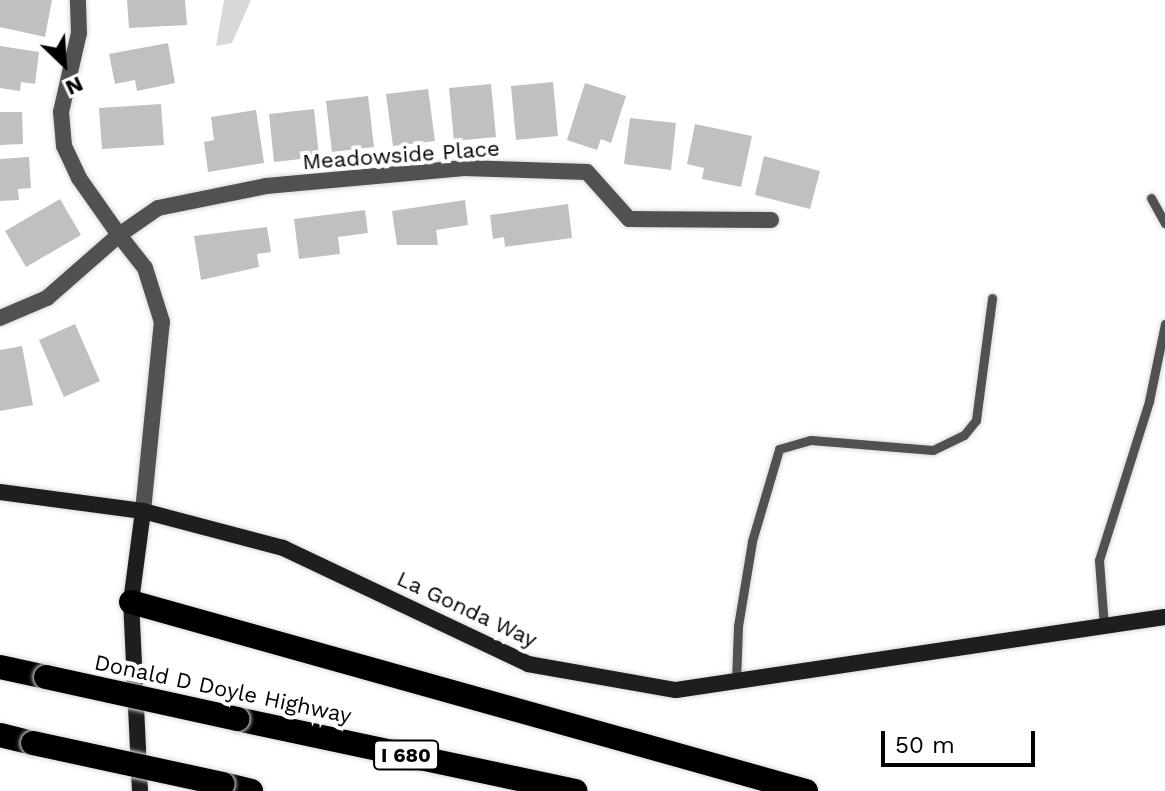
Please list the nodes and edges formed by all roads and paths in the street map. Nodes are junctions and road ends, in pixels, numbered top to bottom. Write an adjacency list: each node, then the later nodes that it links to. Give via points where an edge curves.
1 (78, 0): 5 (street, via 79,33 61,112 64,146 79,178)
2 (1151, 198): 4 (lane)
3 (771, 220): 5 (street, Meadowside Place, via 629,219 587,172 464,168 266,186 158,208)
4 (1165, 223)
5 (119, 235): 7 (street, Meadowside Place, via 47,298); 10 (street, via 145,268 162,322)
6 (992, 298): 15 (lane, via 976,420 964,435 933,450 811,440 791,441 779,449 749,554)
7 (0, 318)
8 (1165, 324): 13 (lane, via 1149,401 1099,560)
9 (0, 492): 10 (street, La Gonda Way)
10 (143, 511): 11 (street); 15 (street, La Gonda Way, via 283,548 528,664 676,690)
11 (131, 602): 17 (street); 20 (highway)
12 (1165, 617): 13 (street, La Gonda Way)
13 (1104, 627): 15 (street, La Gonda Way)
14 (0, 667): 19 (highway, Donald D Doyle Highway / I 680, bridge)
15 (736, 681)
16 (0, 735): 18 (highway, bridge)
17 (140, 791)
18 (251, 791)
19 (575, 791)
20 (806, 791)

